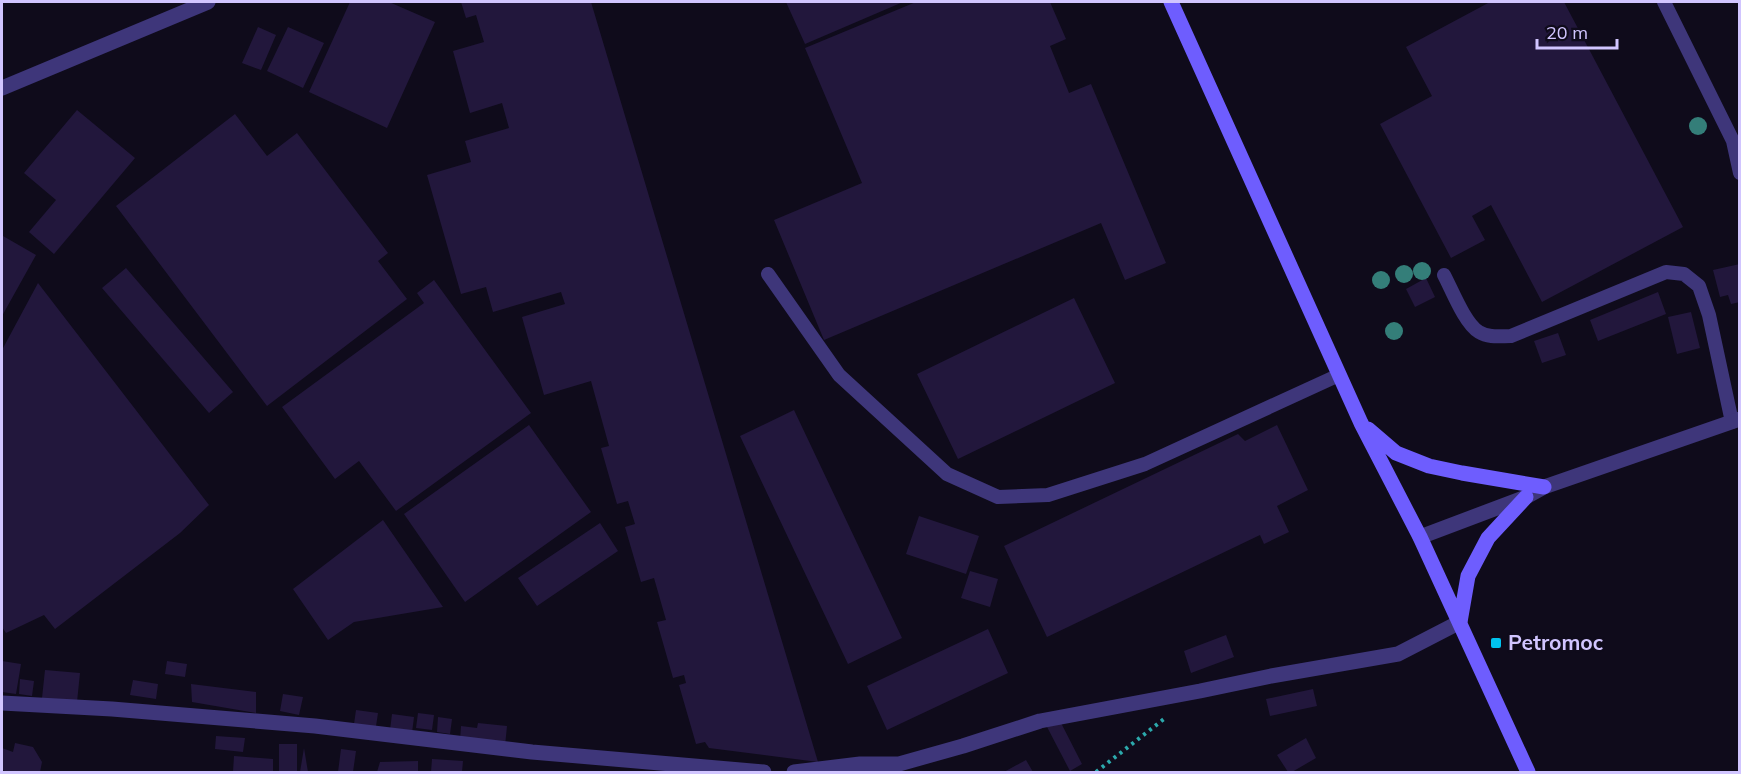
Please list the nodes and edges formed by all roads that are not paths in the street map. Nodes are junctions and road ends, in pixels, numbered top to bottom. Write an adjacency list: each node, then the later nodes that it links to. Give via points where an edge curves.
1 (208, 2): 4 (street)
2 (1171, 2): 8 (main road)
3 (1664, 2): 5 (lane, via 1733,141)
4 (2, 88)
5 (1740, 173)
6 (768, 274): 8 (lane, via 839,375 947,474 998,497 1048,495 1145,464)
7 (1444, 275): 9 (lane, via 1469,323 1478,332 1494,337 1511,336 1666,272 1684,274 1699,286)
8 (1339, 375): 10 (main road)
9 (1736, 421): 11 (street)
10 (1361, 423): 11 (main road, via 1396,453 1429,466); 13 (main road)
11 (1544, 487): 12 (street)
12 (1526, 497): 13 (street); 14 (main road, via 1488,537 1468,576)
13 (1420, 537): 14 (main road)
14 (1460, 622): 17 (street, via 1398,654 1040,721 899,764); 18 (main road)
15 (2, 703): 16 (street, via 315,726 532,752)
16 (764, 772)
17 (794, 772)
18 (1528, 772)

